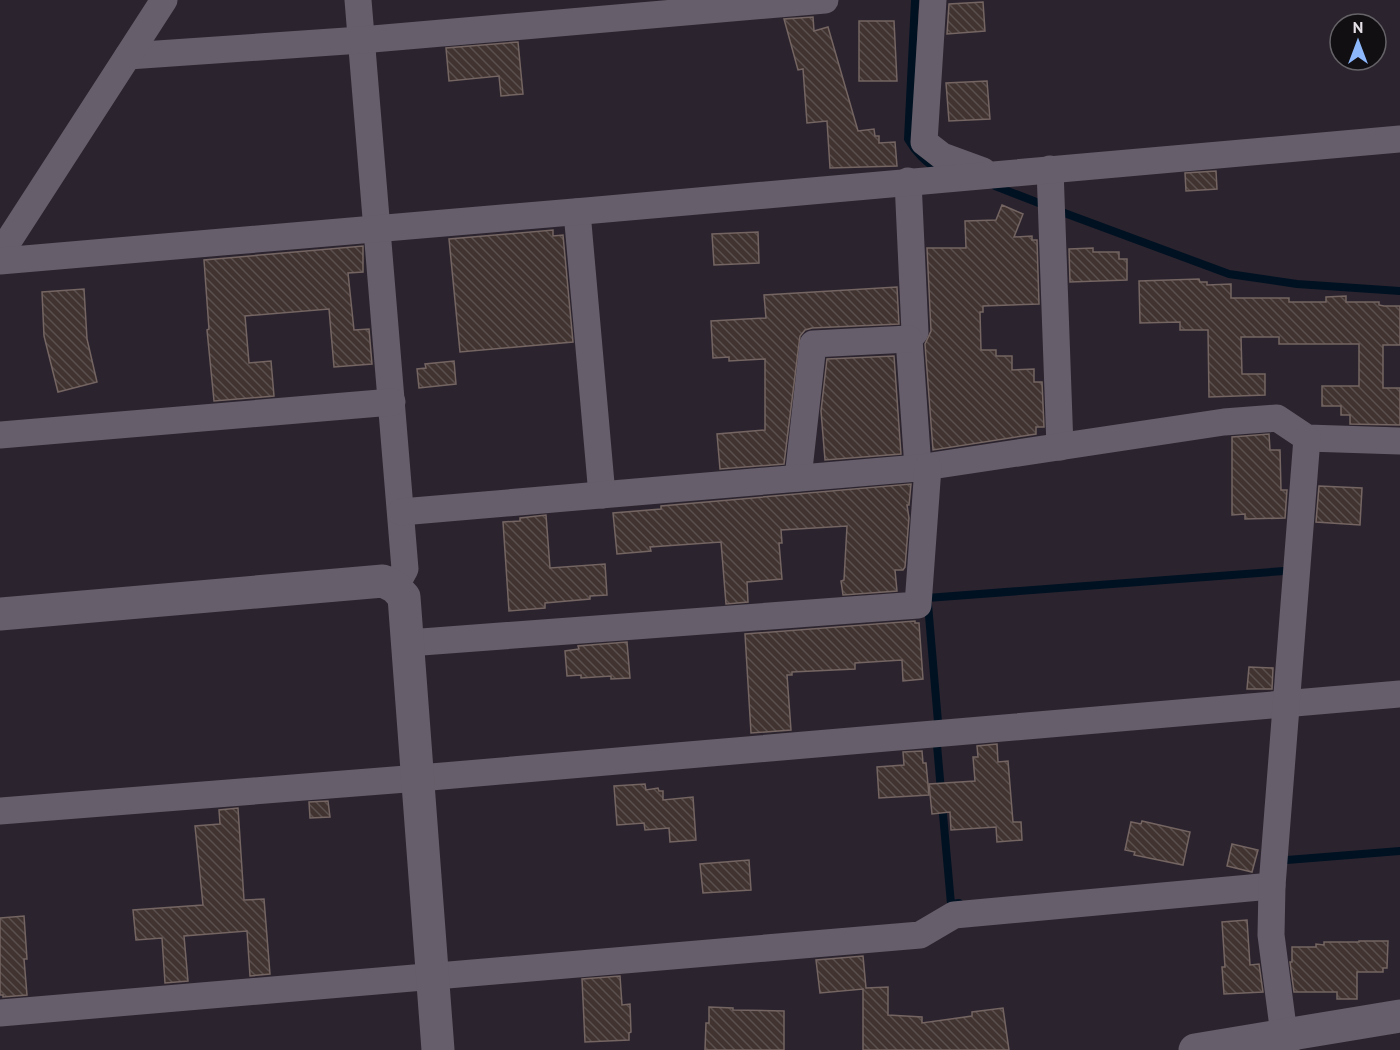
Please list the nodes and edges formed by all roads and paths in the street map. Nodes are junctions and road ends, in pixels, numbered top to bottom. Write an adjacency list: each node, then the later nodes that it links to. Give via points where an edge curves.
1 (164, 0): 6 (street)
2 (358, 0): 5 (street)
3 (825, 0): 5 (street)
4 (933, 0): 9 (street, via 924,142 942,156)
5 (361, 40): 6 (street); 12 (street)
6 (128, 56): 13 (street)
7 (1400, 139): 8 (street)
8 (1050, 169): 9 (street); 20 (street)
9 (992, 174): 10 (street)
10 (908, 181): 11 (street); 15 (street, via 915,332)
11 (577, 212): 12 (street); 23 (street)
12 (378, 230): 14 (street); 16 (street)
13 (0, 254)
14 (0, 261)
15 (909, 339): 21 (street); 22 (street, via 813,344)
16 (392, 402): 17 (street); 24 (street)
17 (0, 435)
18 (1307, 438): 19 (street); 20 (street, via 1276,418); 29 (street)
19 (1400, 441)
20 (1060, 447): 21 (street)
21 (923, 467): 22 (street); 27 (street, via 918,605)
22 (798, 478): 23 (street)
23 (602, 495): 24 (street)
24 (401, 512): 25 (street, via 405,569)
25 (395, 587): 26 (street, via 383,581); 27 (street, via 404,597)
26 (0, 614)
27 (408, 643): 30 (street)
28 (1400, 694): 29 (street)
29 (1286, 704): 30 (street); 32 (street)
30 (419, 778): 31 (street); 33 (street)
31 (0, 812)
32 (1272, 886): 33 (street, via 954,915 920,935); 36 (street, via 1271,935)
33 (433, 975): 34 (street); 37 (street)
34 (0, 1013)
35 (1400, 1016): 36 (street)
36 (1285, 1042): 38 (street)
37 (438, 1050)
38 (1195, 1050)

